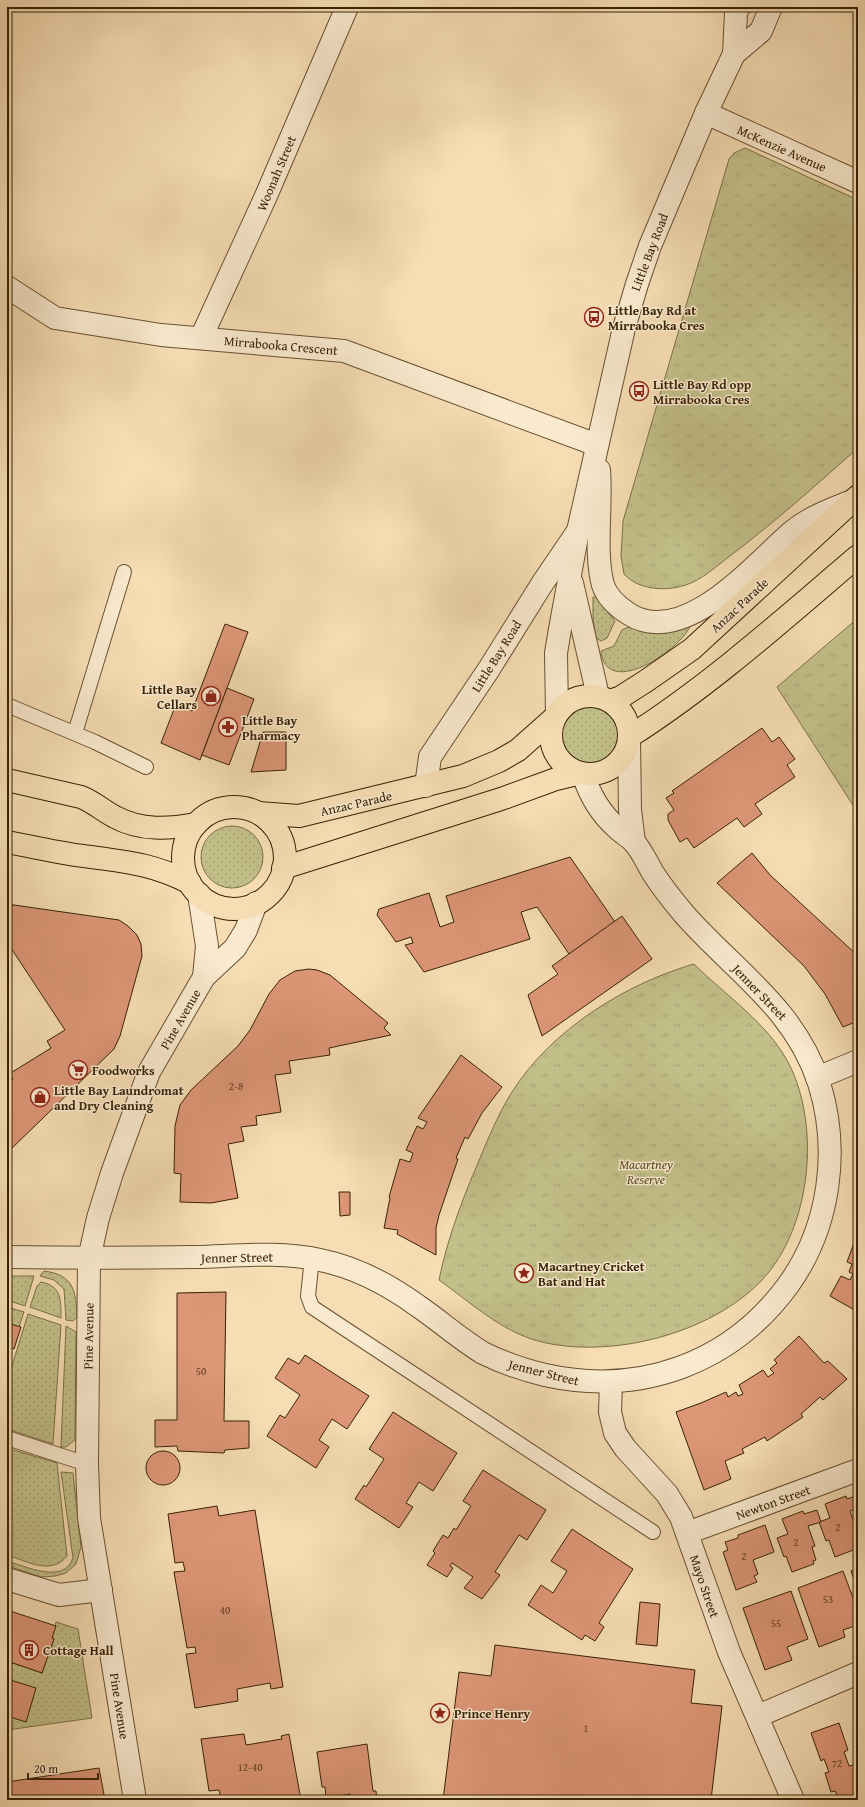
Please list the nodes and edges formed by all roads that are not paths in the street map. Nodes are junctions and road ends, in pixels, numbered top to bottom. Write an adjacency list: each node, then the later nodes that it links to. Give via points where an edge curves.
1 (347, 7): 8 (street, Woonah Street, via 266,196)
2 (738, 7): 4 (street, Little Bay Road)
3 (771, 7): 4 (street, Little Bay Road, via 761,31)
4 (734, 54): 5 (street, Little Bay Road)
5 (706, 113): 6 (street, McKenzie Avenue); 9 (street, Little Bay Road, via 636,284)
6 (858, 182)
7 (7, 287): 8 (street, Mirrabooka Crescent, via 56,318 161,335)
8 (201, 338): 9 (street, Mirrabooka Crescent, via 344,351)
9 (597, 445): 10 (street, via 601,490 599,555 604,586 607,594 620,607 631,615 645,620 677,619 708,604 736,584 801,525); 11 (street, Little Bay Road)
10 (855, 498): 15 (main road, Anzac Parade, via 692,649 621,697)
11 (578, 531): 14 (street, Little Bay Road); 23 (street, Little Bay Road, via 430,757)
12 (858, 556): 19 (main road, via 756,642 667,712 632,735)
13 (124, 572): 18 (lane)
14 (571, 576): 15 (street, Little Bay Road); 17 (street, Little Bay Road, via 556,652)
15 (604, 698): 17 (main road, via 582,696 568,702); 19 (main road, via 619,708 625,717 629,728)
16 (7, 705): 18 (lane)
17 (556, 716): 21 (main road, via 551,736 555,753 567,767); 23 (main road, Anzac Parade, via 518,750 499,761 462,776)
18 (75, 733): 20 (lane)
19 (629, 740): 21 (main road, via 623,756 613,767 599,773); 27 (street, Jenner Street, via 630,810)
20 (146, 767)
21 (582, 773): 27 (street, Jenner Street, via 597,806); 28 (main road, via 556,779)
22 (7, 780): 25 (main road, via 80,797 91,801 115,818 144,827 172,828)
23 (426, 786): 24 (main road, Anzac Parade, via 299,816)
24 (258, 813): 25 (main road, via 228,807 211,813); 28 (main road, via 271,823 280,836 284,852)
25 (196, 824): 29 (main road, via 188,837 184,852 185,868)
26 (7, 842): 29 (main road, via 150,866 170,872)
27 (634, 842): 33 (street, Jenner Street, via 656,877 686,916 783,1015 803,1045)
28 (283, 868): 30 (main road, via 274,889)
29 (195, 889): 30 (main road, via 212,903 227,908 242,908); 31 (street, Pine Avenue, via 207,946)
30 (256, 903): 31 (street, via 235,948)
31 (204, 977): 36 (street, Pine Avenue, via 149,1072 112,1173)
32 (858, 1061): 33 (street)
33 (817, 1078): 37 (street, Jenner Street, via 829,1134 829,1179 818,1226 794,1277 760,1318 706,1357 668,1372 640,1379)
34 (7, 1257): 36 (street, Jenner Street)
35 (312, 1258): 36 (street, Jenner Street, via 268,1256); 37 (street, Jenner Street, via 345,1267 387,1286 466,1342 501,1361 536,1373 565,1379); 41 (lane, via 308,1296 312,1307)
36 (89, 1259): 39 (street, Pine Avenue)
37 (611, 1382): 42 (street, Mayo Street, via 610,1412 615,1433 667,1494)
38 (7, 1438): 39 (lane)
39 (87, 1464): 44 (street, Pine Avenue, via 89,1518)
40 (858, 1470): 42 (street, Newton Street)
41 (653, 1532)
42 (687, 1533): 46 (street, Mayo Street, via 724,1639)
43 (7, 1580): 44 (street, via 59,1595)
44 (101, 1590): 47 (street, Pine Avenue)
45 (858, 1672): 46 (street)
46 (758, 1716): 48 (street, Mayo Street)
47 (135, 1800)
48 (793, 1800)

